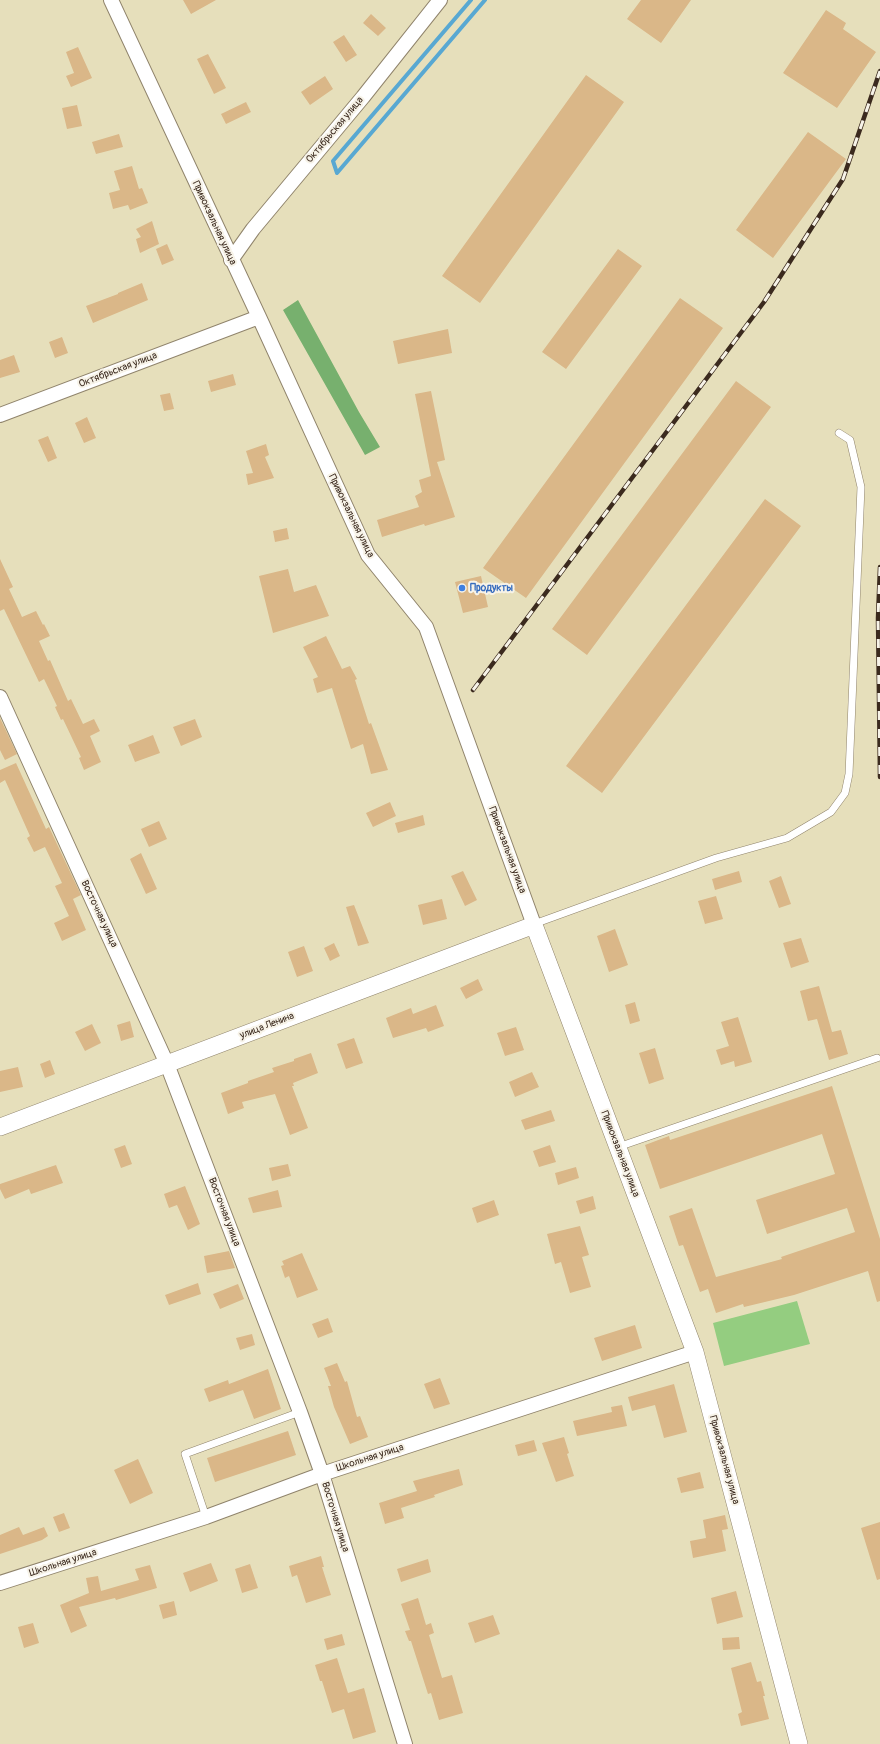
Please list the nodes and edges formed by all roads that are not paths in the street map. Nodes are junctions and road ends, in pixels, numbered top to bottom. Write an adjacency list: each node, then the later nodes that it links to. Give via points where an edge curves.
1 (110, 0): 3 (street, Привокзальная улица)
2 (440, 0): 3 (street, Октябрьская улица, via 253,229)
3 (231, 260): 4 (street, Привокзальная улица)
4 (259, 317): 5 (street, Октябрьская улица); 8 (street, Привокзальная улица, via 368,556 426,627)
5 (0, 415)
6 (839, 433): 8 (lane, via 850,440 861,487 849,774 845,793 831,812 787,838 716,858)
7 (0, 697): 10 (street, Восточная улица)
8 (534, 924): 10 (street, улица Ленина); 12 (street, Привокзальная улица)
9 (877, 1058): 12 (lane)
10 (167, 1064): 11 (street, улица Ленина); 14 (street, Восточная улица)
11 (0, 1127)
12 (618, 1147): 13 (street, Привокзальная улица)
13 (695, 1352): 15 (street, Школьная улица); 19 (street, Привокзальная улица)
14 (300, 1412): 15 (street, Восточная улица); 16 (lane, via 184,1454)
15 (322, 1474): 16 (street, Школьная улица); 18 (street, Восточная улица)
16 (206, 1517): 17 (street, Школьная улица)
17 (0, 1583)
18 (405, 1744)
19 (799, 1744)

